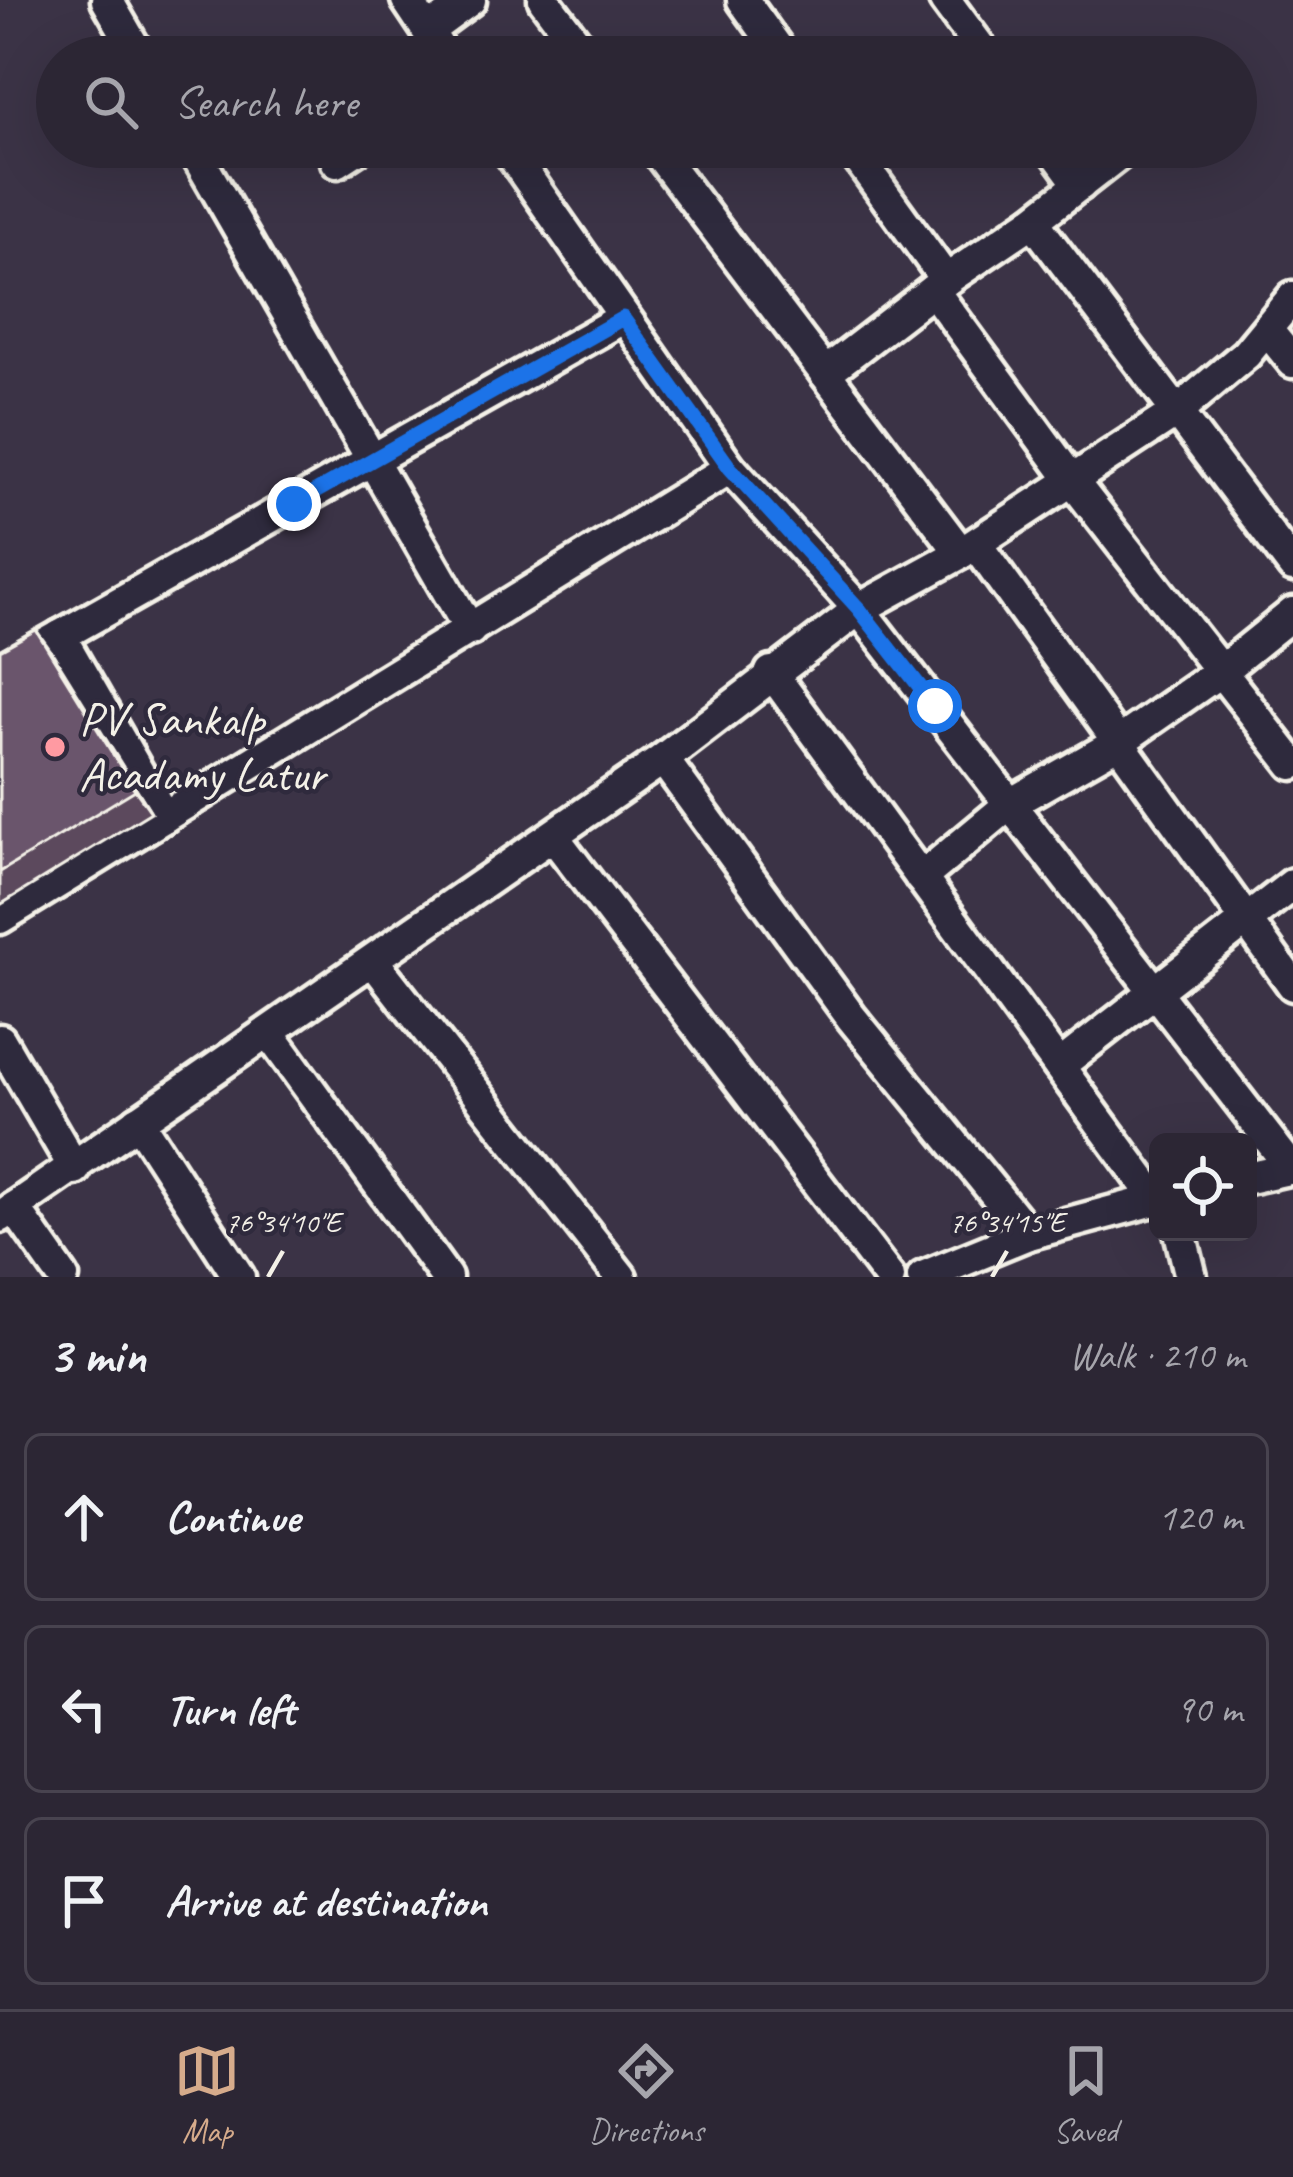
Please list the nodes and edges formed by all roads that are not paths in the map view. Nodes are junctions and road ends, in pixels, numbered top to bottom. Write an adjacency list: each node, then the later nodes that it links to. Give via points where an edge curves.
1 (107, 0): 7 (street)
2 (407, 0): 8 (street)
3 (470, 0): 9 (street)
4 (544, 0): 10 (street)
5 (743, 0): 11 (street)
6 (945, 0): 12 (street)
7 (128, 36)
8 (432, 36)
9 (443, 36)
10 (571, 36)
11 (769, 36)
12 (972, 36)
13 (204, 168): 28 (street)
14 (520, 168): 23 (street)
15 (671, 168): 26 (street)
16 (864, 168): 21 (street)
17 (1068, 168): 19 (street)
18 (1101, 168): 19 (street)
19 (1080, 184): 20 (street)
20 (1034, 221): 21 (street); 27 (street)
21 (939, 285): 26 (street); 30 (street)
22 (1293, 297): 24 (street)
23 (623, 318): 28 (street); 29 (street)
24 (1268, 331): 25 (street); 27 (street)
25 (1293, 362)
26 (825, 373): 31 (street)
27 (1178, 411): 30 (street); 32 (street)
28 (372, 460): 35 (street); 36 (street)
29 (730, 468): 33 (street); 35 (street)
30 (1074, 483): 31 (street); 38 (street)
31 (969, 548): 33 (street); 40 (street)
32 (1293, 566)
33 (859, 609): 39 (street); 43 (street)
34 (1293, 613): 38 (street)
35 (470, 630): 44 (street)
36 (60, 636): 37 (street); 44 (street)
37 (0, 670)
38 (1221, 671): 40 (street); 42 (street)
39 (771, 672): 41 (street); 46 (street)
40 (1119, 742): 43 (street); 49 (street)
41 (663, 759): 45 (street); 63 (street, via 851,1017)
42 (1293, 764)
43 (1010, 804): 46 (street); 52 (street)
44 (164, 818): 48 (street)
45 (554, 836): 50 (street); 70 (street)
46 (921, 878): 55 (street)
47 (1293, 884): 49 (street)
48 (0, 918)
49 (1245, 918): 51 (street); 52 (street)
50 (374, 962): 53 (street); 69 (street)
51 (1293, 985)
52 (1153, 989): 55 (street); 58 (street)
53 (268, 1033): 56 (street); 68 (street)
54 (0, 1040): 57 (street)
55 (1059, 1066): 60 (street)
56 (138, 1121): 57 (street); 67 (street)
57 (75, 1168): 62 (street)
58 (1292, 1168): 59 (street)
59 (1257, 1176)
60 (1149, 1188)
61 (1149, 1201): 63 (street)
62 (7, 1212): 66 (street)
63 (1028, 1234): 65 (street)
64 (1182, 1241): 71 (street)
65 (927, 1276)
66 (63, 1277)
67 (239, 1277)
68 (446, 1277)
69 (621, 1277)
70 (890, 1277)
71 (1191, 1277)

